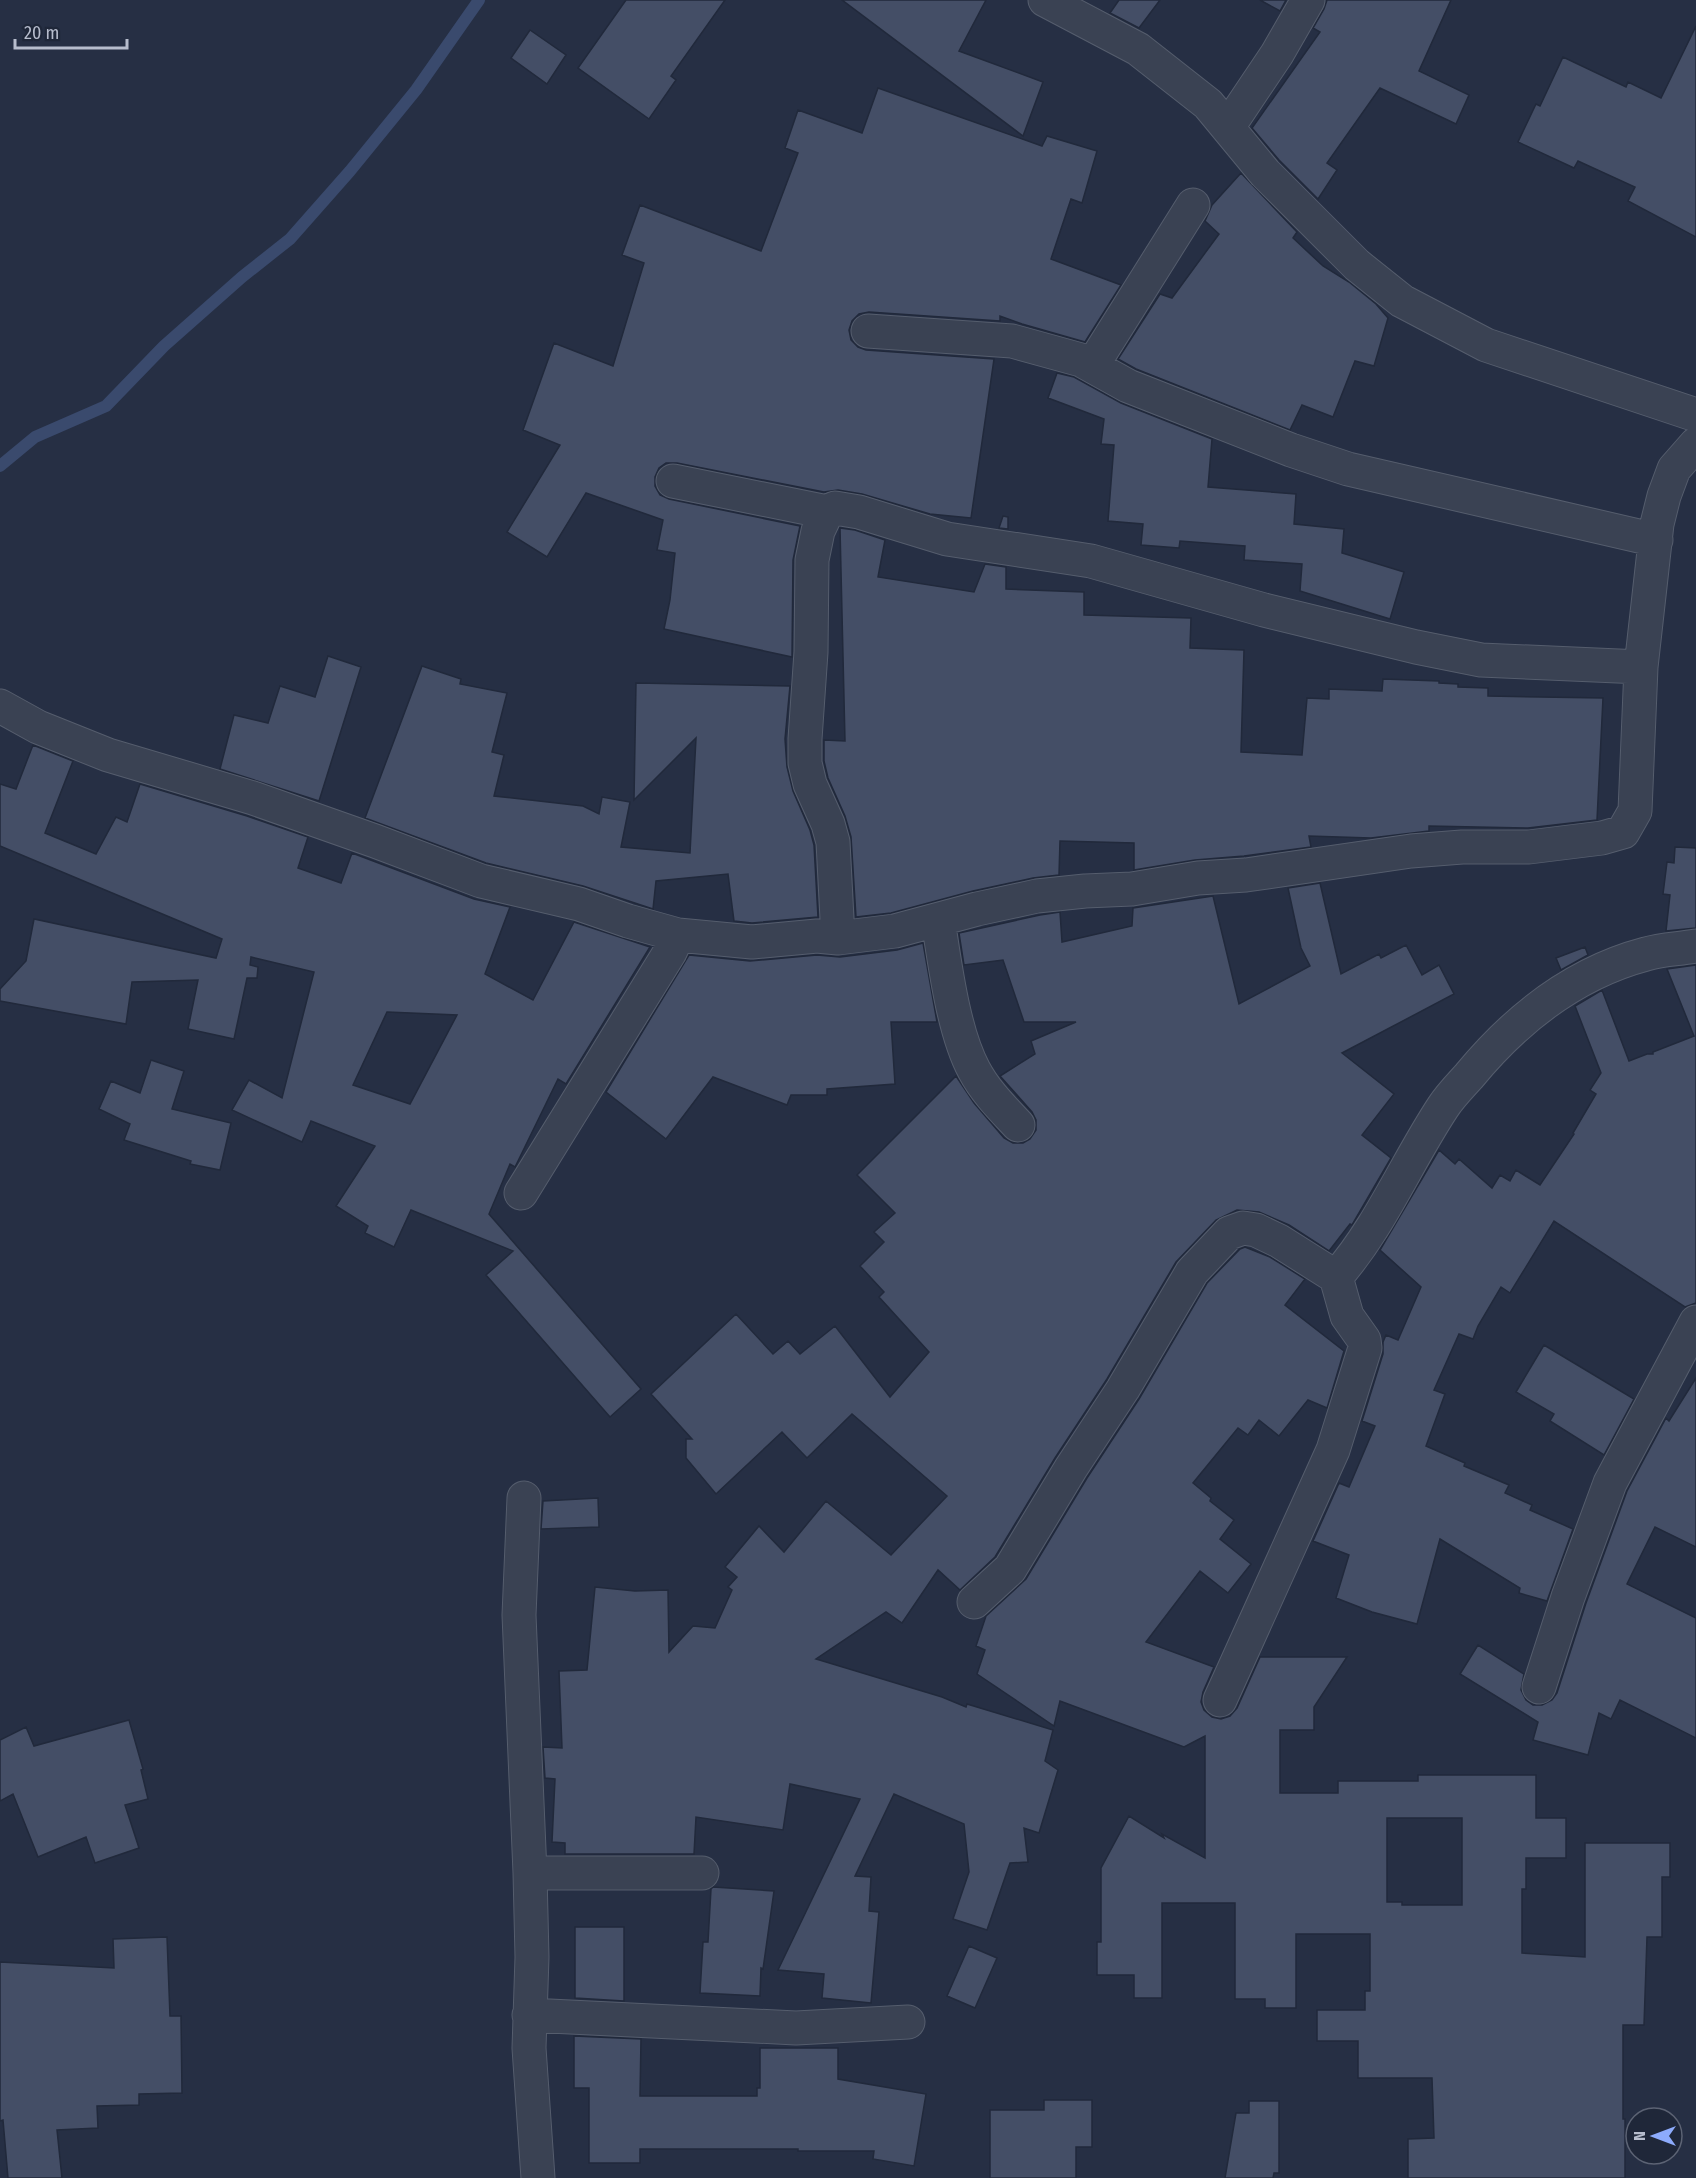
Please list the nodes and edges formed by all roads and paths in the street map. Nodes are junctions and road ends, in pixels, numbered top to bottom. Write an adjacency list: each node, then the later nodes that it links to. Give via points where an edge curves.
1 (1045, 0): 3 (street)
2 (1308, 0): 4 (street)
3 (1096, 12): 4 (street, via 1208,104)
4 (1228, 127): 8 (street, via 1265,173 1357,266 1402,301 1486,345)
5 (1193, 205): 7 (street)
6 (868, 331): 7 (street, via 1011,341)
7 (1092, 366): 12 (street, via 1128,386 1348,469)
8 (1696, 415)
9 (1696, 444): 12 (street, via 1674,469 1664,496)
10 (673, 481): 11 (street)
11 (827, 512): 13 (street, via 835,508 859,512 947,539 1091,561 1264,610 1481,660); 17 (street, via 812,560 805,755 810,784 833,842)
12 (1656, 540): 13 (street)
13 (1641, 668): 15 (street, via 1635,811 1623,832 1528,848 1411,851 1132,889 1037,896)
14 (0, 706): 16 (street, via 38,727 108,755 253,798 481,881 579,904)
15 (938, 920): 17 (street, via 895,931); 19 (street, via 962,1040 974,1070)
16 (678, 935): 17 (street, via 752,942); 20 (street)
17 (838, 938)
18 (1696, 946): 21 (street, via 1647,953 1576,982 1537,1007 1492,1048 1444,1106 1372,1227)
19 (1018, 1125)
20 (521, 1193)
21 (1336, 1277): 24 (street, via 1256,1230 1243,1228 1229,1233 1192,1272 1010,1569); 26 (street, via 1347,1316 1364,1340 1363,1357 1333,1450)
22 (1696, 1322): 25 (street, via 1610,1483)
23 (524, 1498): 27 (street, via 519,1615)
24 (974, 1602)
25 (1539, 1687)
26 (1220, 1700)
27 (530, 1873): 28 (street); 29 (street)
28 (702, 1873)
29 (529, 2014): 30 (street, via 796,2028); 31 (street)
30 (908, 2022)
31 (538, 2178)

